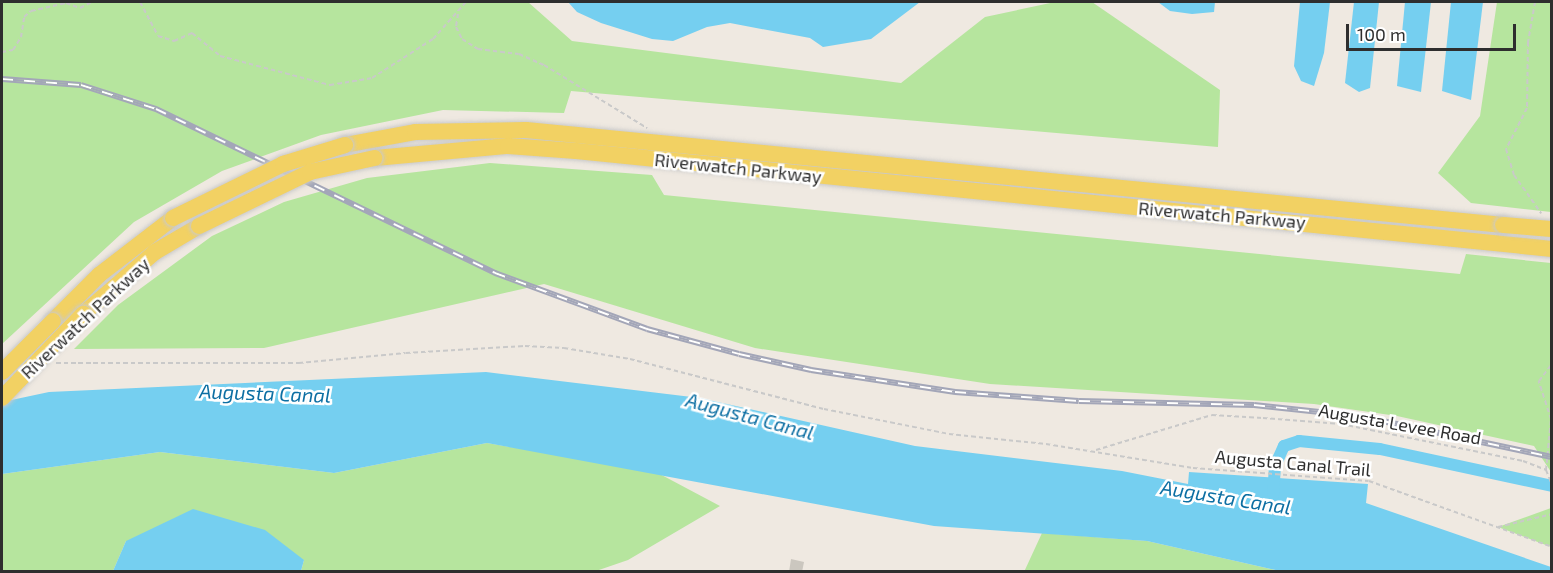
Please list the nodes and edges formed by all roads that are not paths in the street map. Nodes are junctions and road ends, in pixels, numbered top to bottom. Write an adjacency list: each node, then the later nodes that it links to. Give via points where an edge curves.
1 (1551, 229): 3 (main road, Riverwatch Parkway, bridge, via 526,130 415,132 345,145 283,164 173,218 99,275)
2 (1551, 249): 4 (main road, Riverwatch Parkway, bridge, via 576,151 496,147 375,158 310,172 155,252 83,314)
3 (2, 372)
4 (2, 398)

